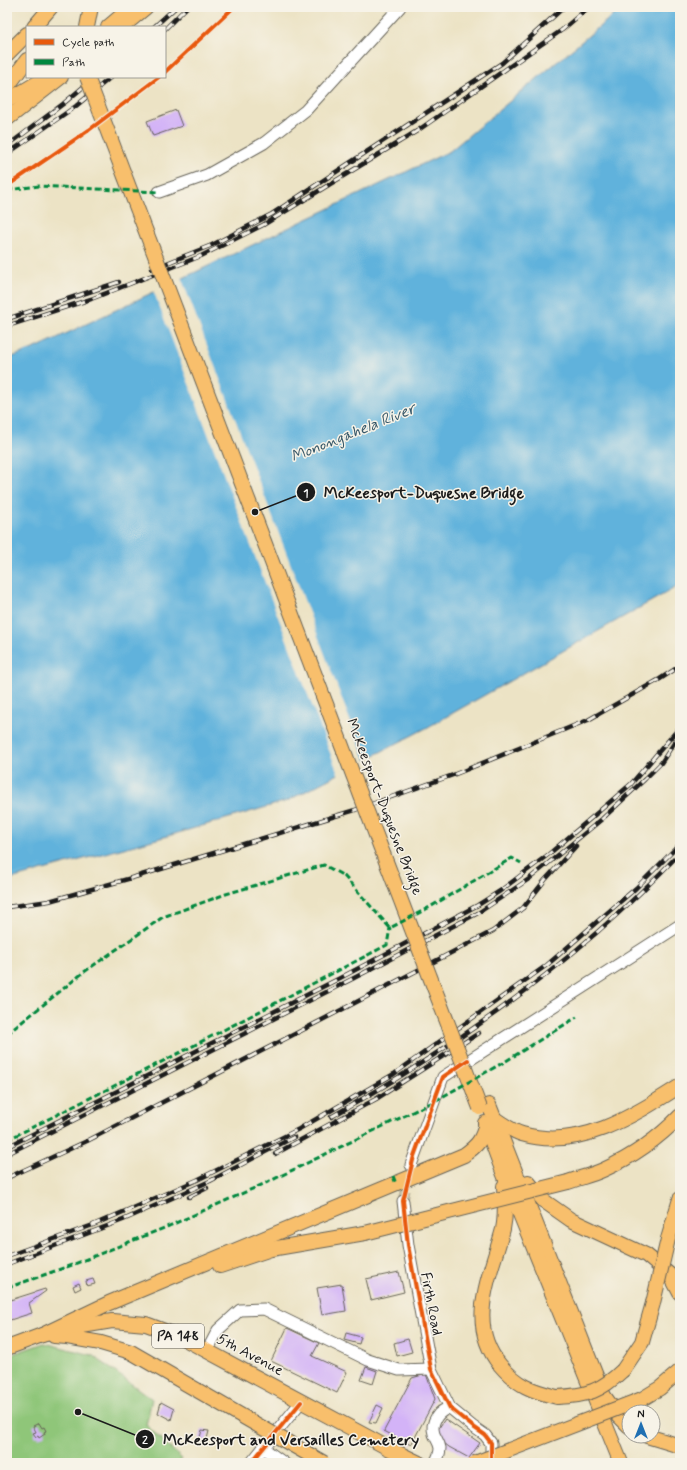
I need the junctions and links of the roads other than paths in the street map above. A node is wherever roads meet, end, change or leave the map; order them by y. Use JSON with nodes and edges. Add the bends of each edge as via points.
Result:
{"nodes":[{"id":1,"x":51,"y":7,"type":"edge"},
{"id":2,"x":81,"y":7,"type":"edge"},
{"id":3,"x":91,"y":7,"type":"edge"},
{"id":4,"x":131,"y":7,"type":"edge"},
{"id":5,"x":146,"y":7,"type":"edge"},
{"id":6,"x":400,"y":7,"type":"edge"},
{"id":7,"x":35,"y":26,"type":"edge"},
{"id":8,"x":78,"y":26,"type":"edge"},
{"id":9,"x":87,"y":26,"type":"edge"},
{"id":10,"x":109,"y":26,"type":"edge"},
{"id":11,"x":123,"y":26,"type":"edge"},
{"id":12,"x":26,"y":35,"type":"edge"},
{"id":13,"x":7,"y":54,"type":"edge"},
{"id":14,"x":26,"y":61,"type":"edge"},
{"id":15,"x":45,"y":78,"type":"edge"},
{"id":16,"x":60,"y":78,"type":"edge"},
{"id":17,"x":87,"y":78,"type":"edge"},
{"id":18,"x":97,"y":78,"type":"edge"},
{"id":19,"x":11,"y":82,"type":"edge"},
{"id":20,"x":7,"y":101,"type":"edge"},
{"id":21,"x":7,"y":119,"type":"edge"},
{"id":22,"x":159,"y":192,"type":"dead end"},
{"id":23,"x":680,"y":925,"type":"edge"},
{"id":24,"x":680,"y":1086,"type":"edge"},
{"id":25,"x":485,"y":1106,"type":"junction"},
{"id":26,"x":680,"y":1116,"type":"edge"},
{"id":27,"x":490,"y":1121,"type":"junction"},
{"id":28,"x":513,"y":1162,"type":"junction"},
{"id":29,"x":411,"y":1165,"type":"tunnel mouth"},
{"id":30,"x":503,"y":1172,"type":"junction"},
{"id":31,"x":680,"y":1199,"type":"edge"},
{"id":32,"x":403,"y":1201,"type":"tunnel mouth"},
{"id":33,"x":680,"y":1293,"type":"edge"},
{"id":34,"x":109,"y":1303,"type":"junction"},
{"id":35,"x":42,"y":1335,"type":"junction"},
{"id":36,"x":7,"y":1348,"type":"edge"},
{"id":37,"x":207,"y":1351,"type":"junction"},
{"id":38,"x":680,"y":1360,"type":"edge"},
{"id":39,"x":431,"y":1369,"type":"junction"},
{"id":40,"x":676,"y":1374,"type":"edge"},
{"id":41,"x":301,"y":1402,"type":"junction"},
{"id":42,"x":450,"y":1408,"type":"junction"},
{"id":43,"x":621,"y":1419,"type":"edge"},
{"id":44,"x":661,"y":1440,"type":"edge"},
{"id":45,"x":680,"y":1446,"type":"edge"},
{"id":46,"x":263,"y":1448,"type":"junction"},
{"id":47,"x":250,"y":1463,"type":"edge"},
{"id":48,"x":284,"y":1463,"type":"edge"},
{"id":49,"x":324,"y":1463,"type":"edge"},
{"id":50,"x":419,"y":1463,"type":"edge"},
{"id":51,"x":435,"y":1463,"type":"edge"},
{"id":52,"x":476,"y":1463,"type":"edge"},
{"id":53,"x":491,"y":1463,"type":"edge"},
{"id":54,"x":620,"y":1463,"type":"edge"}],
"edges":[{"from":1,"to":7,"type":"main road"},
{"from":2,"to":8,"type":"main road"},
{"from":3,"to":9,"type":"main road"},
{"from":4,"to":10,"type":"main road"},
{"from":5,"to":11,"type":"main road"},
{"from":6,"to":22,"type":"street","via":[[306,110],[264,142],[206,175]]},
{"from":12,"to":13,"type":"main road"},
{"from":14,"to":19,"type":"main road"},
{"from":15,"to":20,"type":"main road"},
{"from":16,"to":21,"type":"main road"},
{"from":17,"to":25,"type":"main road","name":"McKeesport-Duquesne Bridge","bridge":true},
{"from":18,"to":25,"type":"main road","name":"McKeesport-Duquesne Bridge"},
{"from":23,"to":29,"type":"street","via":[[443,1076]]},
{"from":24,"to":27,"type":"main road","via":[[637,1114],[597,1131],[564,1138],[540,1138]]},
{"from":25,"to":27,"type":"main road","name":"McKeesport-Duquesne Bridge"},
{"from":26,"to":34,"type":"main road","bridge":true,"via":[[664,1133],[632,1156],[602,1171],[568,1182],[365,1233],[271,1249]]},
{"from":27,"to":28,"type":"main road"},
{"from":27,"to":30,"type":"main road"},
{"from":27,"to":34,"type":"main road","via":[[476,1146],[464,1155]]},
{"from":28,"to":33,"type":"main road","via":[[544,1201],[571,1220],[646,1255],[671,1276]]},
{"from":28,"to":43,"type":"main road","via":[[604,1396]]},
{"from":30,"to":31,"type":"main road","bridge":true,"via":[[503,1228],[486,1287],[482,1329],[493,1356],[506,1373],[534,1392],[558,1397],[574,1397],[594,1392],[609,1383],[623,1370],[642,1342]]},
{"from":30,"to":54,"type":"main road"},
{"from":32,"to":39,"type":"street","name":"Firth Road","via":[[408,1245]]},
{"from":34,"to":35,"type":"main road"},
{"from":35,"to":36,"type":"main road","name":"5th Avenue","number":"PA 148"},
{"from":35,"to":37,"type":"main road","name":"5th Avenue","number":"PA 148","via":[[112,1321],[146,1324],[181,1337]]},
{"from":35,"to":49,"type":"main road","bridge":true,"via":[[101,1343],[131,1352]]},
{"from":37,"to":39,"type":"street","via":[[218,1330],[240,1310],[264,1309],[368,1360],[399,1370]]},
{"from":37,"to":41,"type":"main road","name":"5th Avenue","number":"PA 148"},
{"from":38,"to":40,"type":"main road"},
{"from":39,"to":42,"type":"street","name":"Firth Road"},
{"from":40,"to":52,"type":"main road","bridge":true,"via":[[642,1399]]},
{"from":41,"to":46,"type":"street"},
{"from":41,"to":50,"type":"main road","name":"5th Avenue","number":"PA 148"},
{"from":42,"to":51,"type":"street","via":[[442,1410],[433,1424],[440,1447]]},
{"from":42,"to":53,"type":"street","via":[[485,1435],[491,1443]]},
{"from":44,"to":45,"type":"main road"},
{"from":46,"to":47,"type":"street"},
{"from":46,"to":48,"type":"street"}]}
